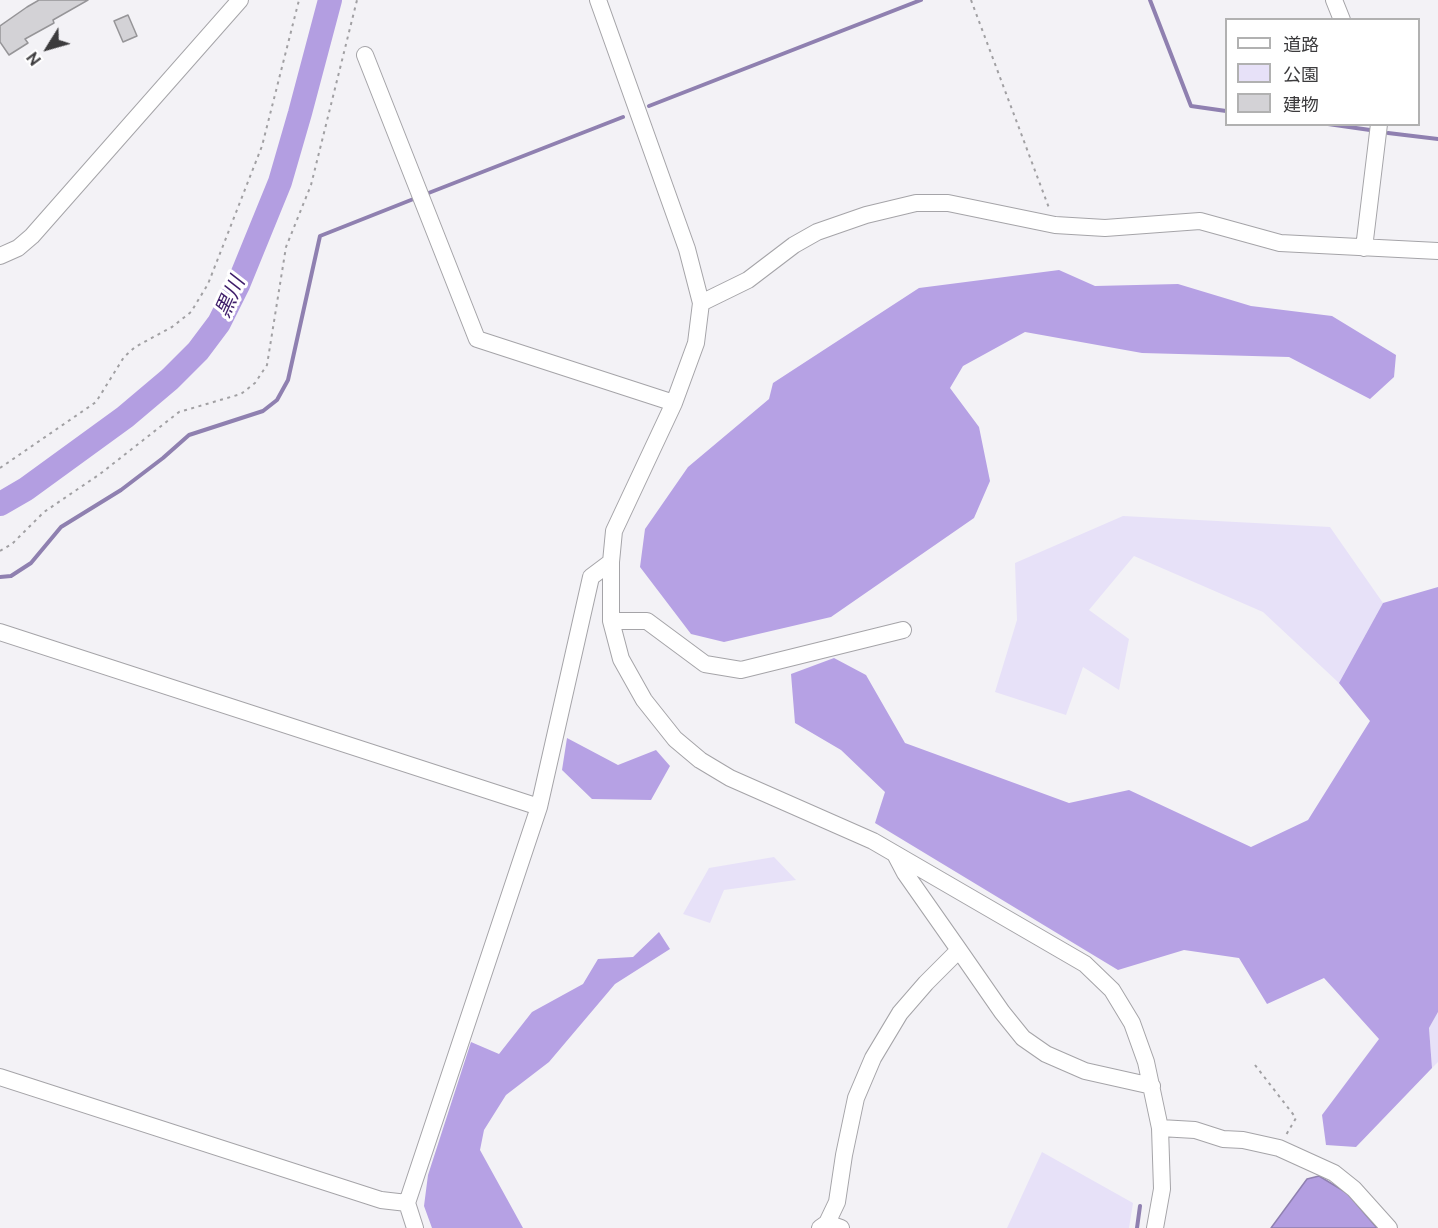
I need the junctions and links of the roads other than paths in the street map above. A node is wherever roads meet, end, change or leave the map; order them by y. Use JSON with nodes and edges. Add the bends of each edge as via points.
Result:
{"nodes":[{"id":1,"x":240,"y":0,"type":"edge"},
{"id":2,"x":598,"y":0,"type":"edge"},
{"id":3,"x":1334,"y":0,"type":"edge"},
{"id":4,"x":1341,"y":18,"type":"edge"},
{"id":5,"x":365,"y":55,"type":"dead end"},
{"id":6,"x":1379,"y":126,"type":"edge"},
{"id":7,"x":1364,"y":248,"type":"junction"},
{"id":8,"x":1438,"y":251,"type":"edge"},
{"id":9,"x":0,"y":256,"type":"edge"},
{"id":10,"x":701,"y":303,"type":"junction"},
{"id":11,"x":674,"y":403,"type":"junction"},
{"id":12,"x":610,"y":562,"type":"junction"},
{"id":13,"x":611,"y":621,"type":"junction"},
{"id":14,"x":903,"y":630,"type":"dead end"},
{"id":15,"x":0,"y":632,"type":"edge"},
{"id":16,"x":538,"y":807,"type":"junction"},
{"id":17,"x":894,"y":853,"type":"junction"},
{"id":18,"x":958,"y":950,"type":"junction"},
{"id":19,"x":0,"y":1077,"type":"edge"},
{"id":20,"x":1152,"y":1086,"type":"junction"},
{"id":21,"x":1161,"y":1128,"type":"junction"},
{"id":22,"x":407,"y":1203,"type":"junction"},
{"id":23,"x":829,"y":1226,"type":"edge"},
{"id":24,"x":415,"y":1228,"type":"edge"},
{"id":25,"x":1155,"y":1228,"type":"edge"},
{"id":26,"x":1389,"y":1228,"type":"edge"}],
"edges":[{"from":1,"to":9,"type":"street","via":[[32,236]]},
{"from":2,"to":10,"type":"street","via":[[687,249]]},
{"from":3,"to":4,"type":"street"},
{"from":5,"to":11,"type":"street","via":[[477,339]]},
{"from":6,"to":7,"type":"street"},
{"from":7,"to":8,"type":"street"},
{"from":7,"to":10,"type":"street","via":[[1280,243],[1200,221],[1105,228],[1055,225],[948,203],[916,203],[817,232],[748,280]]},
{"from":10,"to":11,"type":"street","via":[[696,343]]},
{"from":11,"to":12,"type":"street","via":[[614,531]]},
{"from":12,"to":13,"type":"street"},
{"from":12,"to":16,"type":"street","via":[[591,577]]},
{"from":13,"to":14,"type":"street","via":[[647,621],[705,664],[741,670]]},
{"from":13,"to":17,"type":"street","via":[[621,659],[644,700],[675,739],[700,760],[730,778]]},
{"from":15,"to":16,"type":"street"},
{"from":16,"to":22,"type":"street"},
{"from":17,"to":18,"type":"street"},
{"from":17,"to":20,"type":"street","via":[[1085,964],[1112,990],[1132,1023]]},
{"from":18,"to":20,"type":"street","via":[[1023,1038],[1046,1054],[1085,1071]]},
{"from":18,"to":23,"type":"street","via":[[900,1013],[873,1058],[856,1098]]},
{"from":19,"to":22,"type":"street","via":[[381,1200]]},
{"from":20,"to":21,"type":"street"},
{"from":21,"to":25,"type":"street","via":[[1162,1189]]},
{"from":21,"to":26,"type":"street","via":[[1195,1130],[1279,1148],[1334,1173]]},
{"from":22,"to":24,"type":"street"}]}
